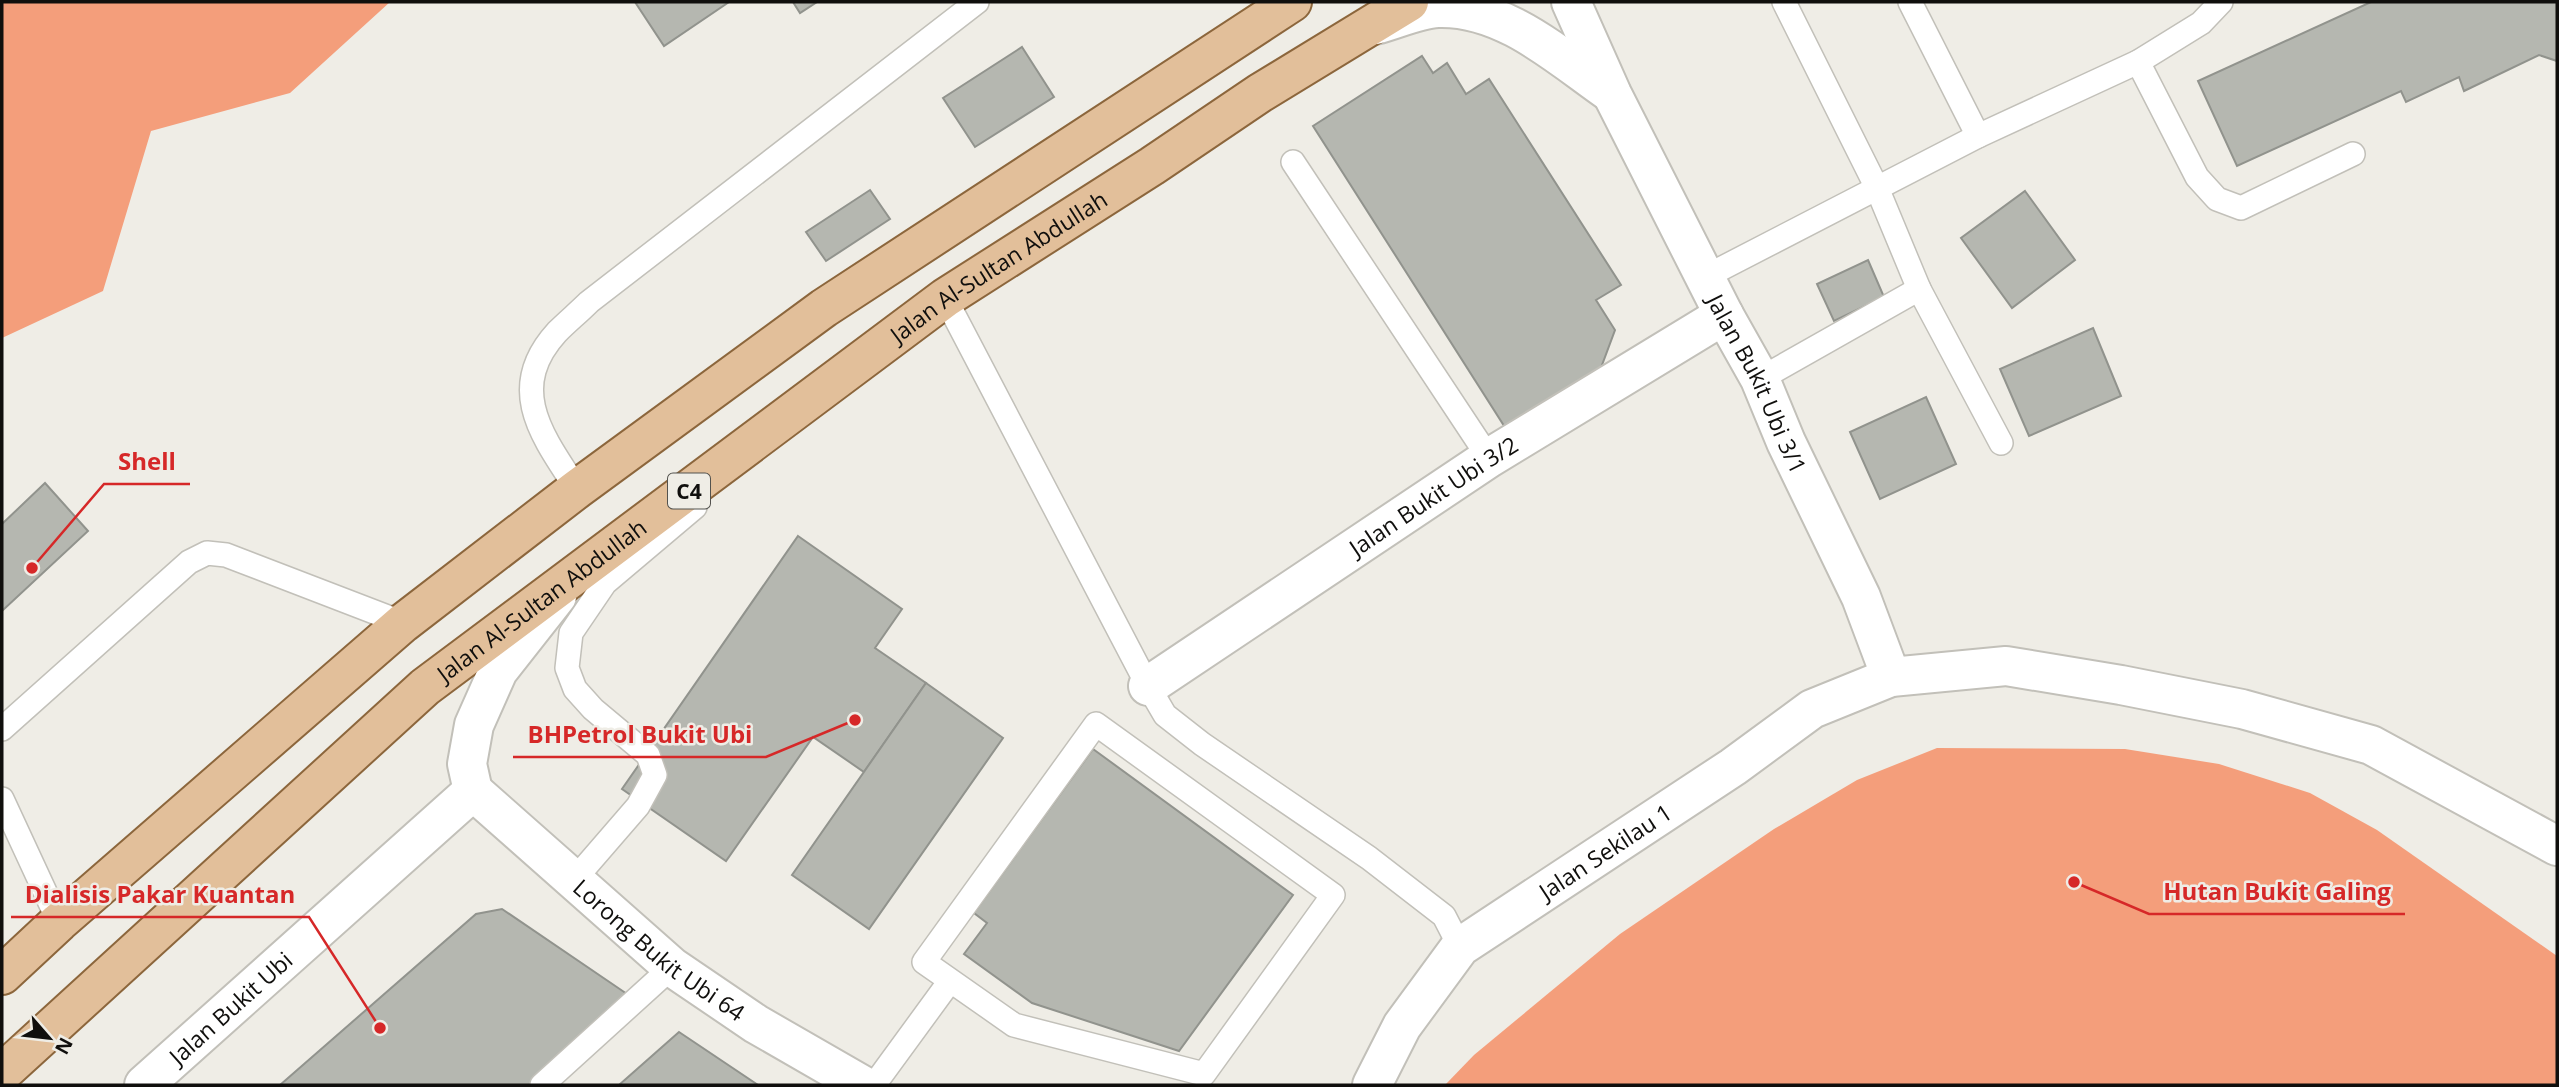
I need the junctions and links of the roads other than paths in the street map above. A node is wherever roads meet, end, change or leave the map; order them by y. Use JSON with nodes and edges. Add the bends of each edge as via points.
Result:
{"nodes":[{"id":1,"x":977,"y":2,"type":"edge"},
{"id":2,"x":1292,"y":2,"type":"edge"},
{"id":3,"x":1409,"y":2,"type":"edge"},
{"id":4,"x":1571,"y":2,"type":"edge"},
{"id":5,"x":1784,"y":2,"type":"edge"},
{"id":6,"x":1910,"y":2,"type":"edge"},
{"id":7,"x":2221,"y":2,"type":"edge"},
{"id":8,"x":1363,"y":29,"type":"junction"},
{"id":9,"x":2137,"y":62,"type":"junction"},
{"id":10,"x":1612,"y":94,"type":"junction"},
{"id":11,"x":1978,"y":136,"type":"junction"},
{"id":12,"x":2353,"y":154,"type":"dead end"},
{"id":13,"x":1293,"y":162,"type":"dead end"},
{"id":14,"x":1877,"y":188,"type":"junction"},
{"id":15,"x":1705,"y":277,"type":"junction"},
{"id":16,"x":1919,"y":289,"type":"junction"},
{"id":17,"x":945,"y":298,"type":"junction"},
{"id":18,"x":1724,"y":315,"type":"junction"},
{"id":19,"x":1760,"y":379,"type":"junction"},
{"id":20,"x":807,"y":402,"type":"junction"},
{"id":21,"x":2001,"y":443,"type":"dead end"},
{"id":22,"x":1489,"y":458,"type":"junction"},
{"id":23,"x":577,"y":489,"type":"junction"},
{"id":24,"x":568,"y":583,"type":"junction"},
{"id":25,"x":402,"y":623,"type":"junction"},
{"id":26,"x":1891,"y":677,"type":"junction"},
{"id":27,"x":1147,"y":686,"type":"junction"},
{"id":28,"x":2,"y":729,"type":"edge"},
{"id":29,"x":473,"y":791,"type":"junction"},
{"id":30,"x":2,"y":799,"type":"edge"},
{"id":31,"x":2557,"y":846,"type":"edge"},
{"id":32,"x":574,"y":880,"type":"junction"},
{"id":33,"x":59,"y":922,"type":"junction"},
{"id":34,"x":1460,"y":947,"type":"junction"},
{"id":35,"x":672,"y":967,"type":"junction"},
{"id":36,"x":2,"y":975,"type":"edge"},
{"id":37,"x":950,"y":981,"type":"junction"},
{"id":38,"x":2,"y":1073,"type":"edge"},
{"id":39,"x":144,"y":1085,"type":"edge"},
{"id":40,"x":542,"y":1085,"type":"edge"},
{"id":41,"x":862,"y":1085,"type":"edge"},
{"id":42,"x":874,"y":1085,"type":"edge"},
{"id":43,"x":1373,"y":1085,"type":"edge"}],
"edges":[{"from":1,"to":23,"type":"lane","via":[[589,302],[555,334],[532,371],[532,401],[540,430]]},
{"from":2,"to":23,"type":"main road","via":[[824,308]]},
{"from":3,"to":8,"type":"main road","name":"Jalan Al-Sultan Abdullah","number":"C4"},
{"from":4,"to":10,"type":"street","name":"Jalan Bukit Ubi 3/1"},
{"from":5,"to":14,"type":"lane"},
{"from":6,"to":11,"type":"lane"},
{"from":7,"to":9,"type":"lane","via":[[2201,23]]},
{"from":8,"to":10,"type":"street","via":[[1436,8],[1472,10],[1516,27]]},
{"from":8,"to":17,"type":"main road","name":"Jalan Al-Sultan Abdullah","number":"C4"},
{"from":9,"to":11,"type":"lane"},
{"from":9,"to":12,"type":"lane","via":[[2197,177],[2217,199],[2241,208]]},
{"from":10,"to":15,"type":"street","name":"Jalan Bukit Ubi 3/1"},
{"from":11,"to":14,"type":"lane"},
{"from":13,"to":22,"type":"lane"},
{"from":14,"to":15,"type":"lane"},
{"from":14,"to":16,"type":"lane"},
{"from":15,"to":18,"type":"street","name":"Jalan Bukit Ubi 3/1"},
{"from":16,"to":19,"type":"lane"},
{"from":16,"to":21,"type":"lane"},
{"from":17,"to":20,"type":"main road","name":"Jalan Al-Sultan Abdullah","number":"C4"},
{"from":17,"to":27,"type":"lane"},
{"from":18,"to":19,"type":"street","name":"Jalan Bukit Ubi 3/1"},
{"from":18,"to":22,"type":"street","name":"Jalan Bukit Ubi 3/2"},
{"from":19,"to":26,"type":"street","name":"Jalan Bukit Ubi 3/1","via":[[1861,597]]},
{"from":20,"to":24,"type":"main road","name":"Jalan Al-Sultan Abdullah","number":"C4"},
{"from":20,"to":32,"type":"lane","via":[[723,483],[605,583],[571,633],[566,668],[575,689],[648,755],[655,775],[638,806]]},
{"from":22,"to":27,"type":"street","name":"Jalan Bukit Ubi 3/2"},
{"from":23,"to":25,"type":"main road"},
{"from":24,"to":29,"type":"street","via":[[498,671],[474,725],[467,764]]},
{"from":24,"to":38,"type":"main road","name":"Jalan Al-Sultan Abdullah","number":"C4","via":[[425,687]]},
{"from":25,"to":28,"type":"lane","via":[[226,555],[206,553],[189,562]]},
{"from":25,"to":33,"type":"main road"},
{"from":26,"to":31,"type":"street","name":"Jalan Sekilau 1","via":[[2006,666],[2242,709],[2371,745]]},
{"from":26,"to":34,"type":"street","name":"Jalan Sekilau 1","via":[[1812,709],[1733,767]]},
{"from":27,"to":34,"type":"lane","via":[[1165,715],[1444,916]]},
{"from":29,"to":32,"type":"street","name":"Lorong Bukit Ubi 64"},
{"from":29,"to":39,"type":"street","name":"Jalan Bukit Ubi"},
{"from":30,"to":33,"type":"lane"},
{"from":32,"to":35,"type":"street","name":"Lorong Bukit Ubi 64"},
{"from":33,"to":36,"type":"main road"},
{"from":34,"to":43,"type":"street","name":"Jalan Sekilau 1","via":[[1402,1026]]},
{"from":35,"to":40,"type":"lane"},
{"from":35,"to":41,"type":"street","name":"Lorong Bukit Ubi 64","via":[[756,1024]]},
{"from":37,"to":37,"type":"lane","via":[[924,962],[1096,724],[1333,895],[1204,1074],[1014,1025]]},
{"from":37,"to":42,"type":"lane"}]}
